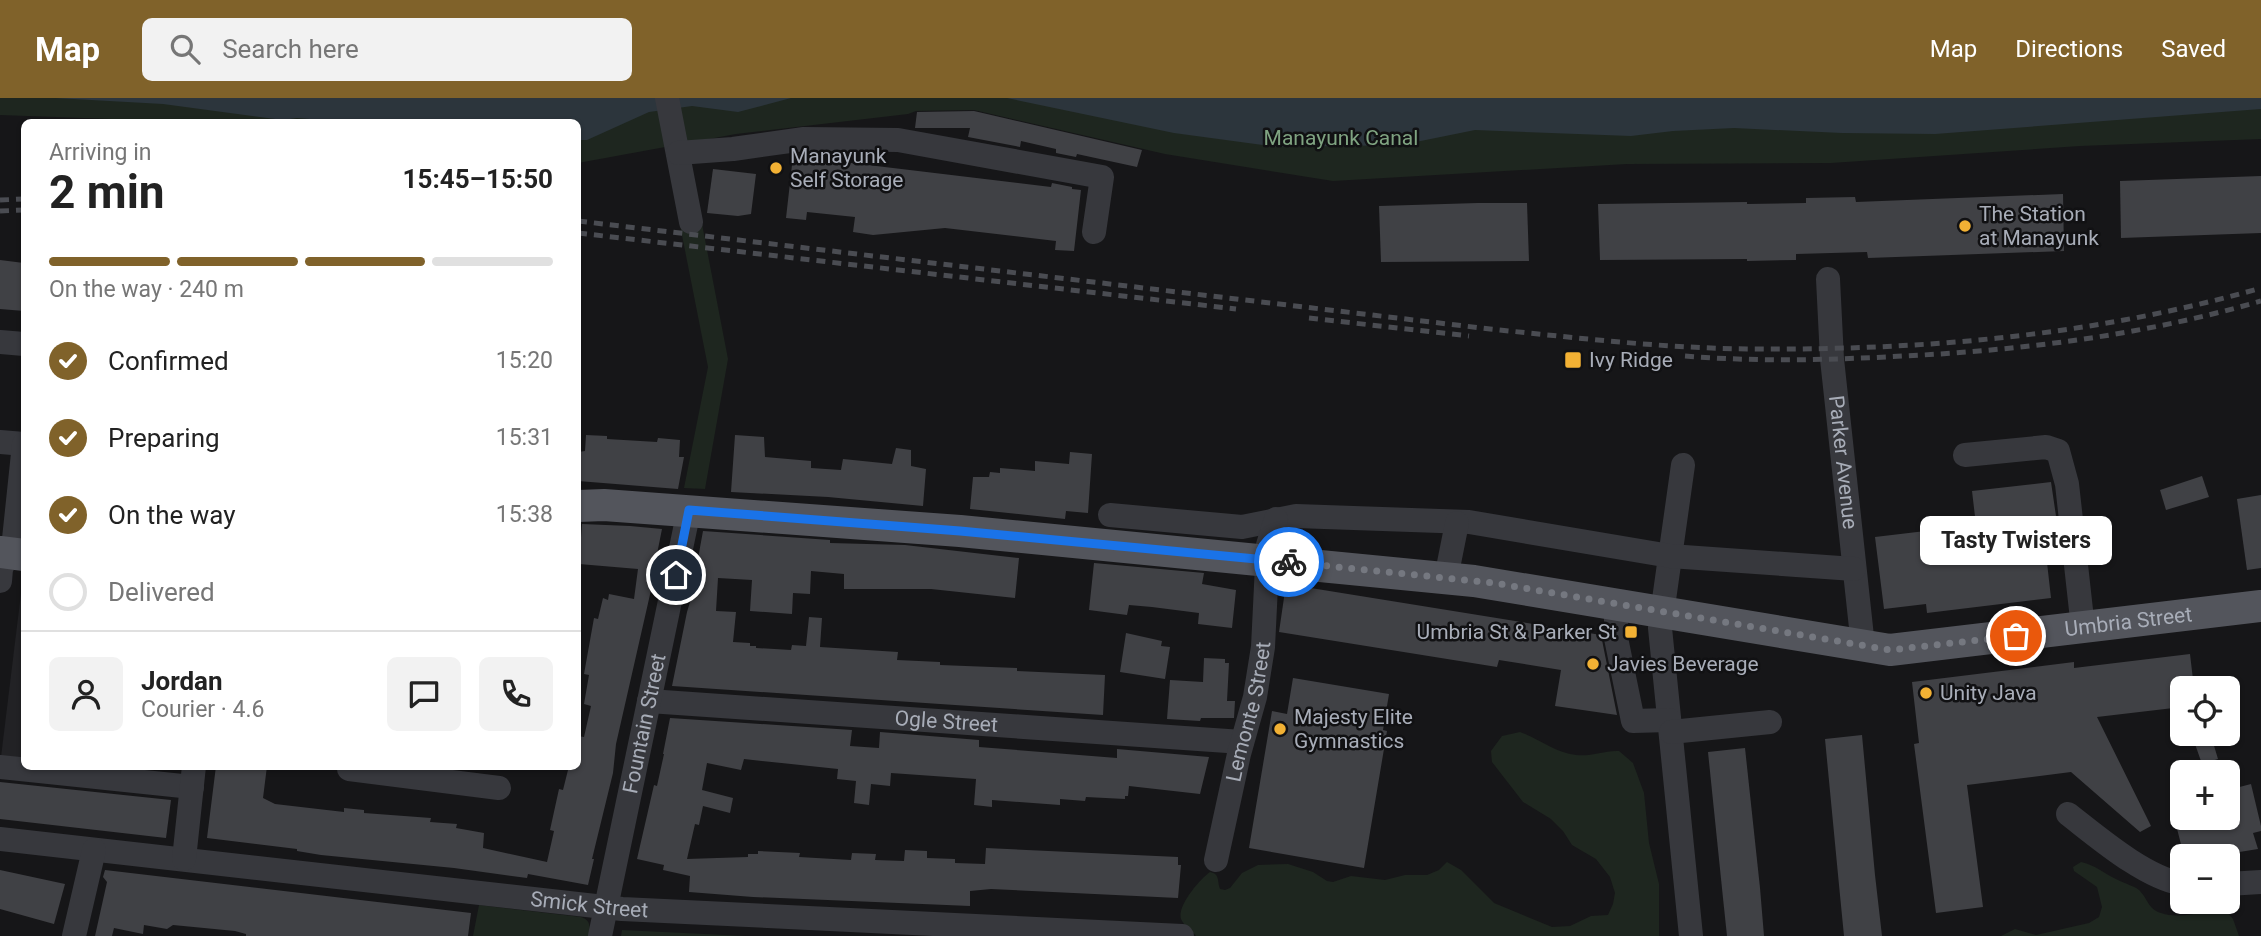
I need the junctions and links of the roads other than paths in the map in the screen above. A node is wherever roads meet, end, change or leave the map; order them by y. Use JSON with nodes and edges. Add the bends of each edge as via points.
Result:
{"nodes":[{"id":1,"x":667,"y":98,"type":"edge"},
{"id":2,"x":680,"y":163,"type":"junction"},
{"id":3,"x":691,"y":222,"type":"dead end"},
{"id":4,"x":1094,"y":232,"type":"dead end"},
{"id":5,"x":1828,"y":279,"type":"dead end"},
{"id":6,"x":0,"y":342,"type":"edge"},
{"id":7,"x":21,"y":344,"type":"edge"},
{"id":8,"x":0,"y":442,"type":"edge"},
{"id":9,"x":21,"y":444,"type":"edge"},
{"id":10,"x":1965,"y":456,"type":"dead end"},
{"id":11,"x":1683,"y":465,"type":"dead end"},
{"id":12,"x":21,"y":472,"type":"edge"},
{"id":13,"x":581,"y":506,"type":"edge"},
{"id":14,"x":689,"y":510,"type":"junction"},
{"id":15,"x":1110,"y":515,"type":"dead end"},
{"id":16,"x":1276,"y":519,"type":"junction"},
{"id":17,"x":1457,"y":523,"type":"junction"},
{"id":18,"x":1670,"y":556,"type":"junction"},
{"id":19,"x":1267,"y":560,"type":"junction"},
{"id":20,"x":8,"y":561,"type":"edge"},
{"id":21,"x":1854,"y":569,"type":"junction"},
{"id":22,"x":1446,"y":578,"type":"junction"},
{"id":23,"x":1616,"y":604,"type":"junction"},
{"id":24,"x":2259,"y":611,"type":"edge"},
{"id":25,"x":1662,"y":612,"type":"junction"},
{"id":26,"x":2083,"y":628,"type":"junction"},
{"id":27,"x":1863,"y":646,"type":"junction"},
{"id":28,"x":649,"y":701,"type":"junction"},
{"id":29,"x":1770,"y":722,"type":"dead end"},
{"id":30,"x":1670,"y":726,"type":"junction"},
{"id":31,"x":1242,"y":742,"type":"junction"},
{"id":32,"x":0,"y":767,"type":"edge"},
{"id":33,"x":21,"y":768,"type":"edge"},
{"id":34,"x":58,"y":770,"type":"edge"},
{"id":35,"x":362,"y":770,"type":"edge"},
{"id":36,"x":193,"y":777,"type":"edge"},
{"id":37,"x":499,"y":788,"type":"dead end"},
{"id":38,"x":2068,"y":814,"type":"dead end"},
{"id":39,"x":0,"y":839,"type":"edge"},
{"id":40,"x":94,"y":850,"type":"junction"},
{"id":41,"x":184,"y":859,"type":"junction"},
{"id":42,"x":1216,"y":860,"type":"dead end"},
{"id":43,"x":2170,"y":881,"type":"edge"},
{"id":44,"x":2261,"y":882,"type":"edge"},
{"id":45,"x":2240,"y":883,"type":"edge"},
{"id":46,"x":605,"y":908,"type":"junction"},
{"id":47,"x":74,"y":936,"type":"edge"},
{"id":48,"x":600,"y":936,"type":"edge"},
{"id":49,"x":1182,"y":936,"type":"edge"},
{"id":50,"x":1692,"y":936,"type":"edge"}],
"edges":[{"from":1,"to":2,"type":"street"},
{"from":2,"to":3,"type":"street"},
{"from":2,"to":4,"type":"street","via":[[733,149],[804,139],[898,139],[1102,177]]},
{"from":5,"to":21,"type":"street","name":"Parker Avenue"},
{"from":6,"to":7,"type":"street"},
{"from":8,"to":9,"type":"street"},
{"from":10,"to":26,"type":"street","via":[[2046,447],[2058,451],[2067,484]]},
{"from":11,"to":18,"type":"street"},
{"from":12,"to":20,"type":"street"},
{"from":13,"to":14,"type":"main road","name":"Umbria Street"},
{"from":14,"to":19,"type":"main road","name":"Umbria Street"},
{"from":14,"to":28,"type":"street","name":"Fountain Street"},
{"from":15,"to":16,"type":"street","via":[[1242,527]]},
{"from":16,"to":17,"type":"street","via":[[1310,516]]},
{"from":16,"to":19,"type":"street","name":"Lemonte Street"},
{"from":17,"to":18,"type":"street"},
{"from":17,"to":22,"type":"street"},
{"from":18,"to":21,"type":"street"},
{"from":18,"to":25,"type":"street"},
{"from":19,"to":22,"type":"main road","name":"Umbria Street"},
{"from":19,"to":31,"type":"street","name":"Lemonte Street","via":[[1255,697]]},
{"from":21,"to":27,"type":"street","name":"Parker Avenue"},
{"from":22,"to":23,"type":"main road","name":"Umbria Street"},
{"from":23,"to":25,"type":"main road","name":"Umbria Street"},
{"from":23,"to":30,"type":"street","via":[[1616,638],[1633,721]]},
{"from":24,"to":26,"type":"main road","name":"Umbria Street"},
{"from":25,"to":27,"type":"main road","name":"Umbria Street"},
{"from":25,"to":30,"type":"street"},
{"from":26,"to":27,"type":"main road","name":"Umbria Street","via":[[1904,650]]},
{"from":28,"to":31,"type":"street","name":"Ogle Street"},
{"from":28,"to":46,"type":"street","name":"Fountain Street"},
{"from":29,"to":30,"type":"street"},
{"from":30,"to":50,"type":"street"},
{"from":31,"to":42,"type":"street","name":"Lemonte Street"},
{"from":32,"to":33,"type":"street"},
{"from":34,"to":36,"type":"street"},
{"from":35,"to":37,"type":"street","via":[[455,777]]},
{"from":36,"to":41,"type":"street"},
{"from":38,"to":43,"type":"street"},
{"from":39,"to":40,"type":"street","name":"Smick Street"},
{"from":40,"to":41,"type":"street","name":"Smick Street"},
{"from":40,"to":47,"type":"street"},
{"from":41,"to":46,"type":"street","name":"Smick Street"},
{"from":44,"to":45,"type":"street"},
{"from":46,"to":48,"type":"street","name":"Fountain Street"},
{"from":46,"to":49,"type":"street","name":"Smick Street"}]}
